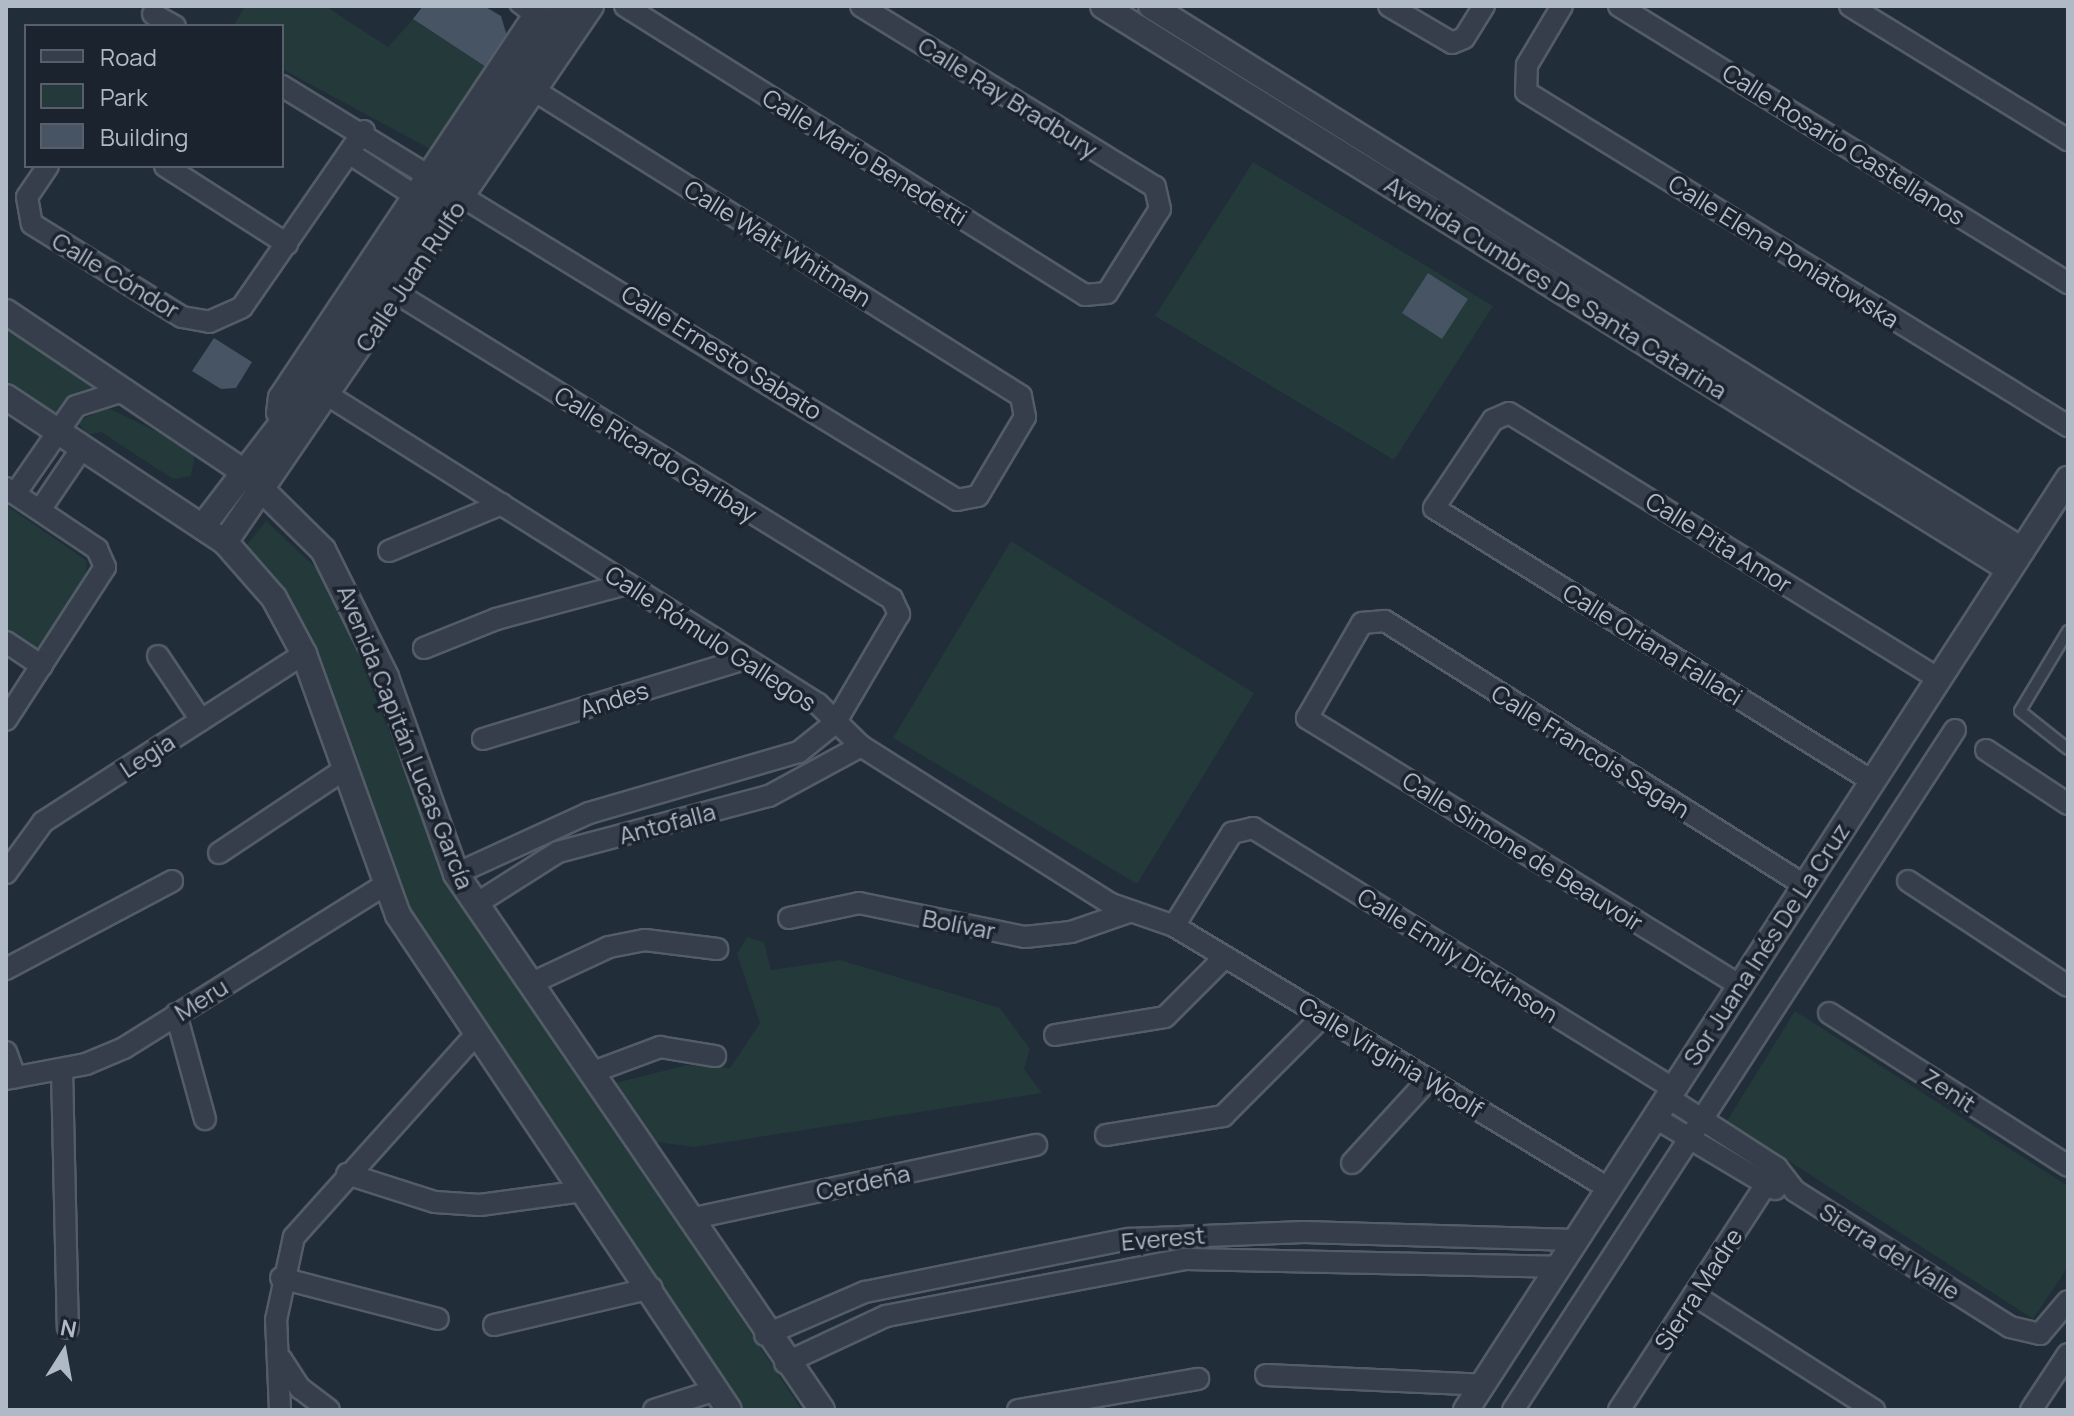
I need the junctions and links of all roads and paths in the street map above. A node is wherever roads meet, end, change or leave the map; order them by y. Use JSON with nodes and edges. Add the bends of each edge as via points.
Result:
{"nodes":[{"id":1,"x":566,"y":6,"type":"edge"},
{"id":2,"x":591,"y":6,"type":"edge"},
{"id":3,"x":625,"y":6,"type":"edge"},
{"id":4,"x":861,"y":6,"type":"edge"},
{"id":5,"x":1103,"y":6,"type":"edge"},
{"id":6,"x":1151,"y":6,"type":"edge"},
{"id":7,"x":1389,"y":6,"type":"edge"},
{"id":8,"x":1484,"y":6,"type":"edge"},
{"id":9,"x":1562,"y":6,"type":"edge"},
{"id":10,"x":1619,"y":6,"type":"edge"},
{"id":11,"x":1850,"y":6,"type":"edge"},
{"id":12,"x":530,"y":10,"type":"edge"},
{"id":13,"x":151,"y":15,"type":"edge"},
{"id":14,"x":171,"y":24,"type":"edge"},
{"id":15,"x":526,"y":85,"type":"junction"},
{"id":16,"x":284,"y":87,"type":"edge"},
{"id":17,"x":364,"y":131,"type":"junction"},
{"id":18,"x":2068,"y":140,"type":"edge"},
{"id":19,"x":349,"y":153,"type":"junction"},
{"id":20,"x":47,"y":168,"type":"edge"},
{"id":21,"x":168,"y":168,"type":"edge"},
{"id":22,"x":1429,"y":177,"type":"junction"},
{"id":23,"x":449,"y":182,"type":"junction"},
{"id":24,"x":1155,"y":187,"type":"joint"},
{"id":25,"x":1415,"y":200,"type":"junction"},
{"id":26,"x":432,"y":207,"type":"junction"},
{"id":27,"x":287,"y":244,"type":"junction"},
{"id":28,"x":2068,"y":283,"type":"edge"},
{"id":29,"x":388,"y":289,"type":"junction"},
{"id":30,"x":6,"y":312,"type":"edge"},
{"id":31,"x":126,"y":390,"type":"junction"},
{"id":32,"x":320,"y":390,"type":"junction"},
{"id":33,"x":6,"y":397,"type":"edge"},
{"id":34,"x":2068,"y":426,"type":"edge"},
{"id":35,"x":56,"y":431,"type":"junction"},
{"id":36,"x":289,"y":433,"type":"junction"},
{"id":37,"x":82,"y":448,"type":"junction"},
{"id":38,"x":244,"y":472,"type":"junction"},
{"id":39,"x":2068,"y":479,"type":"edge"},
{"id":40,"x":264,"y":487,"type":"junction"},
{"id":41,"x":10,"y":491,"type":"edge"},
{"id":42,"x":978,"y":496,"type":"joint"},
{"id":43,"x":502,"y":504,"type":"junction"},
{"id":44,"x":1434,"y":508,"type":"joint"},
{"id":45,"x":40,"y":510,"type":"junction"},
{"id":46,"x":203,"y":526,"type":"junction"},
{"id":47,"x":225,"y":542,"type":"junction"},
{"id":48,"x":389,"y":551,"type":"dead end"},
{"id":49,"x":2015,"y":560,"type":"junction"},
{"id":50,"x":627,"y":584,"type":"junction"},
{"id":51,"x":2068,"y":631,"type":"edge"},
{"id":52,"x":6,"y":642,"type":"edge"},
{"id":53,"x":424,"y":648,"type":"dead end"},
{"id":54,"x":304,"y":654,"type":"junction"},
{"id":55,"x":158,"y":656,"type":"dead end"},
{"id":56,"x":745,"y":659,"type":"junction"},
{"id":57,"x":42,"y":666,"type":"junction"},
{"id":58,"x":1939,"y":679,"type":"junction"},
{"id":59,"x":1307,"y":718,"type":"joint"},
{"id":60,"x":6,"y":720,"type":"edge"},
{"id":61,"x":201,"y":720,"type":"junction"},
{"id":62,"x":835,"y":723,"type":"junction"},
{"id":63,"x":1955,"y":730,"type":"dead end"},
{"id":64,"x":483,"y":739,"type":"dead end"},
{"id":65,"x":861,"y":746,"type":"junction"},
{"id":66,"x":2068,"y":749,"type":"edge"},
{"id":67,"x":1986,"y":750,"type":"dead end"},
{"id":68,"x":342,"y":771,"type":"junction"},
{"id":69,"x":1872,"y":781,"type":"junction"},
{"id":70,"x":2068,"y":804,"type":"edge"},
{"id":71,"x":219,"y":853,"type":"dead end"},
{"id":72,"x":6,"y":873,"type":"edge"},
{"id":73,"x":456,"y":874,"type":"junction"},
{"id":74,"x":172,"y":881,"type":"dead end"},
{"id":75,"x":1908,"y":881,"type":"dead end"},
{"id":76,"x":1805,"y":885,"type":"junction"},
{"id":77,"x":383,"y":886,"type":"junction"},
{"id":78,"x":476,"y":904,"type":"junction"},
{"id":79,"x":1129,"y":912,"type":"junction"},
{"id":80,"x":789,"y":918,"type":"dead end"},
{"id":81,"x":1174,"y":926,"type":"junction"},
{"id":82,"x":717,"y":949,"type":"dead end"},
{"id":83,"x":1225,"y":957,"type":"junction"},
{"id":84,"x":6,"y":969,"type":"edge"},
{"id":85,"x":534,"y":982,"type":"junction"},
{"id":86,"x":1739,"y":985,"type":"junction"},
{"id":87,"x":2068,"y":986,"type":"edge"},
{"id":88,"x":1829,"y":1013,"type":"dead end"},
{"id":89,"x":176,"y":1014,"type":"junction"},
{"id":90,"x":1323,"y":1016,"type":"junction"},
{"id":91,"x":476,"y":1034,"type":"junction"},
{"id":92,"x":1055,"y":1035,"type":"dead end"},
{"id":93,"x":6,"y":1052,"type":"edge"},
{"id":94,"x":715,"y":1056,"type":"dead end"},
{"id":95,"x":62,"y":1070,"type":"junction"},
{"id":96,"x":593,"y":1072,"type":"junction"},
{"id":97,"x":11,"y":1078,"type":"edge"},
{"id":98,"x":1428,"y":1080,"type":"junction"},
{"id":99,"x":1665,"y":1101,"type":"junction"},
{"id":100,"x":205,"y":1119,"type":"dead end"},
{"id":101,"x":1702,"y":1120,"type":"junction"},
{"id":102,"x":1106,"y":1135,"type":"dead end"},
{"id":103,"x":1690,"y":1139,"type":"junction"},
{"id":104,"x":1036,"y":1145,"type":"dead end"},
{"id":105,"x":1352,"y":1163,"type":"dead end"},
{"id":106,"x":2068,"y":1166,"type":"edge"},
{"id":107,"x":1777,"y":1168,"type":"junction"},
{"id":108,"x":347,"y":1174,"type":"junction"},
{"id":109,"x":1764,"y":1187,"type":"junction"},
{"id":110,"x":1608,"y":1188,"type":"junction"},
{"id":111,"x":584,"y":1191,"type":"junction"},
{"id":112,"x":1795,"y":1191,"type":"junction"},
{"id":113,"x":690,"y":1219,"type":"junction"},
{"id":114,"x":1575,"y":1240,"type":"junction"},
{"id":115,"x":1558,"y":1267,"type":"junction"},
{"id":116,"x":281,"y":1278,"type":"junction"},
{"id":117,"x":652,"y":1288,"type":"junction"},
{"id":118,"x":1694,"y":1295,"type":"junction"},
{"id":119,"x":2068,"y":1301,"type":"edge"},
{"id":120,"x":438,"y":1319,"type":"dead end"},
{"id":121,"x":494,"y":1325,"type":"dead end"},
{"id":122,"x":68,"y":1328,"type":"dead end"},
{"id":123,"x":765,"y":1335,"type":"junction"},
{"id":124,"x":2068,"y":1354,"type":"edge"},
{"id":125,"x":281,"y":1359,"type":"junction"},
{"id":126,"x":785,"y":1363,"type":"junction"},
{"id":127,"x":1266,"y":1375,"type":"dead end"},
{"id":128,"x":1198,"y":1379,"type":"dead end"},
{"id":129,"x":1483,"y":1385,"type":"junction"},
{"id":130,"x":722,"y":1400,"type":"edge"},
{"id":131,"x":280,"y":1410,"type":"edge"},
{"id":132,"x":329,"y":1410,"type":"edge"},
{"id":133,"x":654,"y":1410,"type":"edge"},
{"id":134,"x":822,"y":1410,"type":"edge"},
{"id":135,"x":1018,"y":1410,"type":"edge"},
{"id":136,"x":1466,"y":1410,"type":"edge"},
{"id":137,"x":1513,"y":1410,"type":"edge"},
{"id":138,"x":1620,"y":1410,"type":"edge"},
{"id":139,"x":1874,"y":1410,"type":"edge"},
{"id":140,"x":2031,"y":1410,"type":"edge"}],
"edges":[{"from":1,"to":15,"type":"street","name":"Calle Juan Rulfo"},
{"from":2,"to":15,"type":"street","name":"Calle Juan Rulfo"},
{"from":3,"to":24,"type":"street","name":"Calle Mario Benedetti","via":[[1085,295],[1107,293],[1160,209]]},
{"from":4,"to":24,"type":"street","name":"Calle Ray Bradbury"},
{"from":5,"to":25,"type":"street","name":"Avenida Cumbres De Santa Catarina"},
{"from":6,"to":22,"type":"street","name":"Avenida Cumbres De Santa Catarina"},
{"from":7,"to":8,"type":"street","via":[[1452,43],[1464,38]]},
{"from":9,"to":34,"type":"street","name":"Calle Elena Poniatowska","via":[[1527,65],[1526,92]]},
{"from":10,"to":28,"type":"street","name":"Calle Rosario Castellanos"},
{"from":11,"to":18,"type":"street"},
{"from":12,"to":23,"type":"street","name":"Calle Juan Rulfo"},
{"from":13,"to":14,"type":"street"},
{"from":15,"to":23,"type":"street","name":"Calle Juan Rulfo"},
{"from":15,"to":42,"type":"street","name":"Calle Walt Whitman","via":[[1021,396],[1025,417]]},
{"from":16,"to":17,"type":"street","name":"Calle Ernesto Sabato"},
{"from":17,"to":19,"type":"street","name":"Calle Cóndor"},
{"from":17,"to":23,"type":"street","name":"Calle Ernesto Sabato"},
{"from":19,"to":26,"type":"street"},
{"from":19,"to":27,"type":"street","name":"Calle Cóndor"},
{"from":20,"to":27,"type":"street","name":"Calle Cóndor","via":[[27,197],[32,224],[182,317],[209,322],[234,313]]},
{"from":21,"to":27,"type":"street"},
{"from":22,"to":25,"type":"street"},
{"from":22,"to":49,"type":"street","name":"Avenida Cumbres De Santa Catarina"},
{"from":23,"to":26,"type":"street","name":"Calle Juan Rulfo"},
{"from":23,"to":26,"type":"street","name":"Calle Juan Rulfo"},
{"from":23,"to":42,"type":"street","name":"Calle Ernesto Sabato","via":[[957,500]]},
{"from":25,"to":49,"type":"street","name":"Avenida Cumbres De Santa Catarina"},
{"from":26,"to":29,"type":"street","name":"Calle Juan Rulfo"},
{"from":26,"to":36,"type":"street","name":"Calle Juan Rulfo","via":[[279,397]]},
{"from":29,"to":32,"type":"street","name":"Calle Juan Rulfo"},
{"from":29,"to":62,"type":"street","name":"Calle Ricardo Garibay","via":[[892,599],[898,625]]},
{"from":30,"to":31,"type":"street","name":"Avenida Capitán Lucas García"},
{"from":31,"to":35,"type":"street","via":[[76,406]]},
{"from":31,"to":38,"type":"street","name":"Avenida Capitán Lucas García"},
{"from":32,"to":36,"type":"street","name":"Calle Juan Rulfo"},
{"from":32,"to":43,"type":"street","name":"Calle Rómulo Gallegos"},
{"from":33,"to":35,"type":"street"},
{"from":35,"to":37,"type":"street"},
{"from":35,"to":41,"type":"street"},
{"from":36,"to":38,"type":"street","name":"Calle Juan Rulfo"},
{"from":36,"to":40,"type":"street","name":"Calle Juan Rulfo"},
{"from":37,"to":45,"type":"street"},
{"from":37,"to":46,"type":"street"},
{"from":38,"to":40,"type":"street","name":"Avenida Capitán Lucas García"},
{"from":38,"to":46,"type":"street","name":"Calle Juan Rulfo"},
{"from":39,"to":49,"type":"street","name":"Sor Juana Inés De La Cruz"},
{"from":40,"to":47,"type":"street","name":"Calle Juan Rulfo"},
{"from":40,"to":73,"type":"street","name":"Avenida Capitán Lucas García","via":[[343,581],[386,677]]},
{"from":41,"to":45,"type":"street"},
{"from":43,"to":48,"type":"street"},
{"from":43,"to":50,"type":"street","name":"Calle Rómulo Gallegos"},
{"from":44,"to":58,"type":"street","name":"Calle Pita Amor","via":[[1497,416],[1517,417]]},
{"from":44,"to":69,"type":"street","name":"Calle Oriana Fallaci"},
{"from":45,"to":57,"type":"street","via":[[97,549],[105,567]]},
{"from":46,"to":47,"type":"street"},
{"from":47,"to":54,"type":"street","via":[[274,598]]},
{"from":49,"to":58,"type":"street","name":"Sor Juana Inés De La Cruz"},
{"from":50,"to":53,"type":"street","via":[[496,619]]},
{"from":50,"to":56,"type":"street","name":"Calle Rómulo Gallegos"},
{"from":51,"to":66,"type":"lane","via":[[2020,711]]},
{"from":52,"to":57,"type":"street"},
{"from":54,"to":61,"type":"street","name":"Legia"},
{"from":54,"to":68,"type":"street"},
{"from":55,"to":61,"type":"street"},
{"from":56,"to":62,"type":"street","name":"Calle Rómulo Gallegos"},
{"from":56,"to":64,"type":"street","name":"Andes"},
{"from":57,"to":60,"type":"street"},
{"from":58,"to":69,"type":"street","name":"Sor Juana Inés De La Cruz"},
{"from":59,"to":76,"type":"street","name":"Calle Francois Sagan","via":[[1362,623],[1376,618]]},
{"from":59,"to":86,"type":"street","name":"Calle Simone de Beauvoir"},
{"from":61,"to":72,"type":"street","name":"Legia","via":[[43,822]]},
{"from":62,"to":65,"type":"street","name":"Calle Rómulo Gallegos"},
{"from":62,"to":73,"type":"street","name":"Antofalla","via":[[777,762],[589,813]]},
{"from":63,"to":101,"type":"street","name":"Sor Juana Inés De La Cruz"},
{"from":65,"to":78,"type":"street","name":"Antofalla","via":[[769,796],[558,852]]},
{"from":65,"to":79,"type":"street","name":"Calle Rómulo Gallegos"},
{"from":67,"to":70,"type":"street"},
{"from":68,"to":71,"type":"street"},
{"from":68,"to":77,"type":"street"},
{"from":69,"to":76,"type":"street","name":"Sor Juana Inés De La Cruz"},
{"from":73,"to":78,"type":"street","name":"Avenida Capitán Lucas García"},
{"from":74,"to":84,"type":"street"},
{"from":75,"to":87,"type":"street"},
{"from":76,"to":86,"type":"street","name":"Sor Juana Inés De La Cruz"},
{"from":77,"to":89,"type":"street","name":"Meru"},
{"from":77,"to":91,"type":"street"},
{"from":78,"to":85,"type":"street","name":"Avenida Capitán Lucas García"},
{"from":79,"to":80,"type":"street","name":"Bolívar","via":[[1071,932],[1025,937],[859,903]]},
{"from":79,"to":81,"type":"street","name":"Calle Rómulo Gallegos"},
{"from":81,"to":83,"type":"street","name":"Calle Virginia Woolf"},
{"from":81,"to":99,"type":"street","name":"Calle Emily Dickinson","via":[[1242,827]]},
{"from":82,"to":85,"type":"street","via":[[645,940],[609,947]]},
{"from":83,"to":90,"type":"street","name":"Calle Virginia Woolf"},
{"from":83,"to":92,"type":"street","via":[[1165,1017]]},
{"from":85,"to":96,"type":"street","name":"Avenida Capitán Lucas García"},
{"from":86,"to":99,"type":"street","name":"Sor Juana Inés De La Cruz"},
{"from":88,"to":106,"type":"street","name":"Zenit"},
{"from":89,"to":95,"type":"street","name":"Meru","via":[[124,1048]]},
{"from":89,"to":100,"type":"street"},
{"from":90,"to":98,"type":"street","name":"Calle Virginia Woolf"},
{"from":90,"to":102,"type":"street","via":[[1223,1116]]},
{"from":91,"to":108,"type":"street"},
{"from":91,"to":111,"type":"street"},
{"from":93,"to":97,"type":"street"},
{"from":94,"to":96,"type":"street","via":[[660,1047]]},
{"from":95,"to":97,"type":"street","name":"Meru"},
{"from":95,"to":122,"type":"street"},
{"from":96,"to":113,"type":"street","name":"Avenida Capitán Lucas García"},
{"from":98,"to":105,"type":"street"},
{"from":98,"to":110,"type":"street","name":"Calle Virginia Woolf"},
{"from":99,"to":101,"type":"street","name":"Sierra del Valle"},
{"from":99,"to":103,"type":"street"},
{"from":99,"to":110,"type":"street","name":"Sor Juana Inés De La Cruz"},
{"from":101,"to":103,"type":"street","name":"Sor Juana Inés De La Cruz"},
{"from":101,"to":107,"type":"street","name":"Sierra del Valle"},
{"from":103,"to":109,"type":"street"},
{"from":103,"to":137,"type":"street","name":"Sor Juana Inés De La Cruz"},
{"from":104,"to":113,"type":"street","name":"Cerdeña"},
{"from":107,"to":109,"type":"street","name":"Sierra Madre"},
{"from":107,"to":112,"type":"street","name":"Sierra del Valle"},
{"from":108,"to":111,"type":"street","via":[[435,1202],[480,1205]]},
{"from":108,"to":116,"type":"street","via":[[294,1237]]},
{"from":109,"to":112,"type":"street"},
{"from":109,"to":118,"type":"street","name":"Sierra Madre"},
{"from":110,"to":114,"type":"street","name":"Sor Juana Inés De La Cruz"},
{"from":111,"to":117,"type":"street"},
{"from":112,"to":119,"type":"street","name":"Sierra del Valle","via":[[2010,1327],[2040,1334]]},
{"from":113,"to":123,"type":"street","name":"Avenida Capitán Lucas García"},
{"from":114,"to":115,"type":"street","name":"Sor Juana Inés De La Cruz"},
{"from":114,"to":123,"type":"street","name":"Everest","via":[[1304,1232],[1129,1239],[865,1292]]},
{"from":115,"to":126,"type":"street","name":"Everest","via":[[1171,1261],[886,1316]]},
{"from":115,"to":129,"type":"street","name":"Sor Juana Inés De La Cruz"},
{"from":116,"to":120,"type":"street"},
{"from":116,"to":125,"type":"street"},
{"from":117,"to":121,"type":"street"},
{"from":117,"to":130,"type":"street"},
{"from":118,"to":138,"type":"street","name":"Sierra Madre"},
{"from":118,"to":139,"type":"street"},
{"from":123,"to":126,"type":"street","name":"Avenida Capitán Lucas García"},
{"from":124,"to":140,"type":"street"},
{"from":125,"to":131,"type":"street"},
{"from":125,"to":132,"type":"street","via":[[300,1388]]},
{"from":126,"to":134,"type":"street","name":"Avenida Capitán Lucas García"},
{"from":127,"to":129,"type":"street"},
{"from":128,"to":135,"type":"street"},
{"from":129,"to":136,"type":"street","name":"Sor Juana Inés De La Cruz"},
{"from":130,"to":133,"type":"street"}]}
